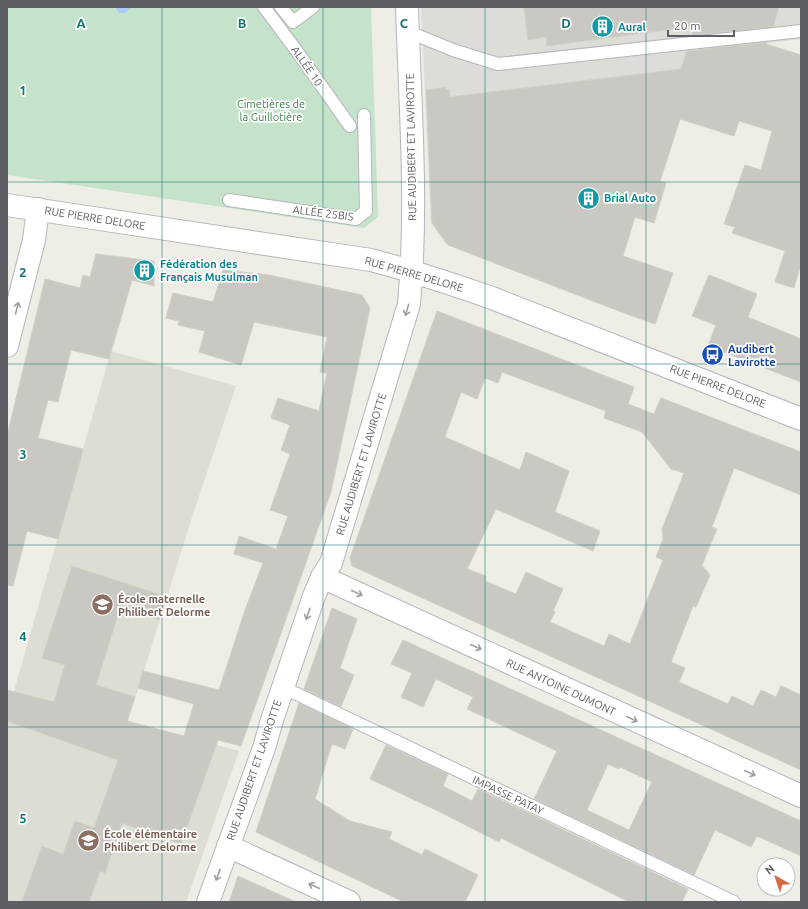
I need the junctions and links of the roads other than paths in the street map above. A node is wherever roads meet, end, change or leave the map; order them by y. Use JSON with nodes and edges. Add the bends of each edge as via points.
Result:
{"nodes":[{"id":1,"x":264,"y":7,"type":"edge"},
{"id":2,"x":281,"y":7,"type":"edge"},
{"id":3,"x":313,"y":7,"type":"edge"},
{"id":4,"x":407,"y":7,"type":"edge"},
{"id":5,"x":801,"y":31,"type":"edge"},
{"id":6,"x":408,"y":37,"type":"junction"},
{"id":7,"x":364,"y":114,"type":"dead end"},
{"id":8,"x":350,"y":126,"type":"dead end"},
{"id":9,"x":229,"y":200,"type":"dead end"},
{"id":10,"x":7,"y":205,"type":"edge"},
{"id":11,"x":38,"y":209,"type":"junction"},
{"id":12,"x":412,"y":272,"type":"junction"},
{"id":13,"x":7,"y":346,"type":"edge"},
{"id":14,"x":801,"y":419,"type":"edge"},
{"id":15,"x":322,"y":577,"type":"junction"},
{"id":16,"x":282,"y":687,"type":"junction"},
{"id":17,"x":801,"y":796,"type":"edge"},
{"id":18,"x":228,"y":846,"type":"junction"},
{"id":19,"x":208,"y":902,"type":"edge"},
{"id":20,"x":349,"y":902,"type":"edge"},
{"id":21,"x":734,"y":902,"type":"edge"}],
"edges":[{"from":1,"to":8,"type":"lane","name":"ALLÉE 10"},
{"from":2,"to":3,"type":"lane","via":[[293,22]]},
{"from":4,"to":6,"type":"street","name":"RUE AUDIBERT ET LAVIROTTE"},
{"from":5,"to":6,"type":"lane","via":[[498,64],[419,36]]},
{"from":6,"to":12,"type":"street","name":"RUE AUDIBERT ET LAVIROTTE","via":[[413,158]]},
{"from":7,"to":9,"type":"lane","name":"ALLÉE 25BIS","via":[[366,211],[356,219]]},
{"from":10,"to":11,"type":"street","name":"RUE PIERRE DELORE"},
{"from":11,"to":12,"type":"street","name":"RUE PIERRE DELORE","via":[[371,260]]},
{"from":13,"to":11,"type":"street","one_way":true,"via":[[34,240]]},
{"from":12,"to":14,"type":"street","name":"RUE PIERRE DELORE","via":[[492,298]]},
{"from":12,"to":15,"type":"street","name":"RUE AUDIBERT ET LAVIROTTE","one_way":true,"via":[[409,304],[331,563]]},
{"from":15,"to":16,"type":"street","name":"RUE AUDIBERT ET LAVIROTTE","one_way":true},
{"from":15,"to":17,"type":"street","name":"RUE ANTOINE DUMONT","one_way":true},
{"from":16,"to":18,"type":"street","name":"RUE AUDIBERT ET LAVIROTTE","via":[[264,748]]},
{"from":16,"to":21,"type":"lane","name":"IMPASSE PATAY"},
{"from":18,"to":19,"type":"street","name":"RUE AUDIBERT ET LAVIROTTE","one_way":true},
{"from":20,"to":18,"type":"street","one_way":true}]}
